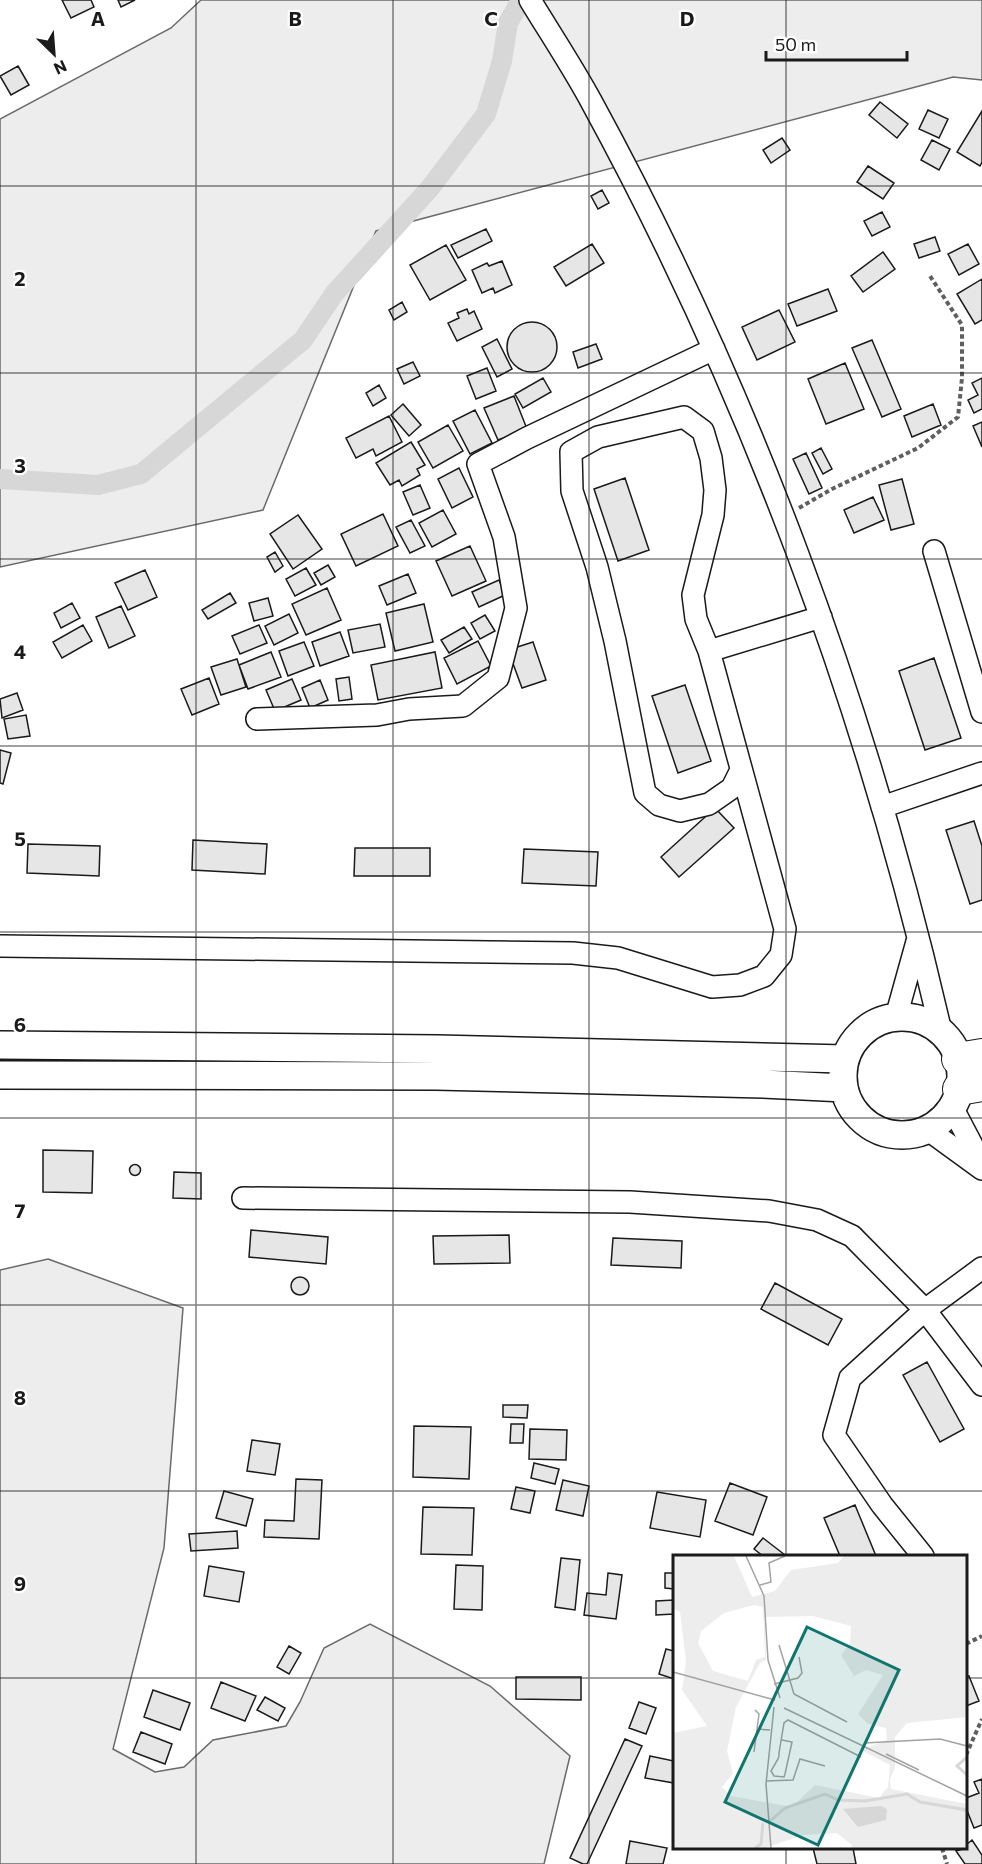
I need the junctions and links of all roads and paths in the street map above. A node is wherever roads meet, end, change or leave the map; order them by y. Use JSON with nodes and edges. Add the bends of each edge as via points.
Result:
{"nodes":[{"id":1,"x":530,"y":0,"type":"edge"},
{"id":2,"x":930,"y":276,"type":"dead end"},
{"id":3,"x":714,"y":349,"type":"junction"},
{"id":4,"x":783,"y":517,"type":"junction"},
{"id":5,"x":934,"y":551,"type":"dead end"},
{"id":6,"x":821,"y":617,"type":"junction"},
{"id":7,"x":709,"y":651,"type":"junction"},
{"id":8,"x":982,"y":712,"type":"edge"},
{"id":9,"x":257,"y":719,"type":"dead end"},
{"id":10,"x":741,"y":770,"type":"junction"},
{"id":11,"x":982,"y":773,"type":"edge"},
{"id":12,"x":882,"y":807,"type":"junction"},
{"id":13,"x":919,"y":935,"type":"junction"},
{"id":14,"x":0,"y":946,"type":"edge"},
{"id":15,"x":896,"y":1017,"type":"junction"},
{"id":16,"x":941,"y":1032,"type":"junction"},
{"id":17,"x":0,"y":1045,"type":"edge"},
{"id":18,"x":845,"y":1059,"type":"junction"},
{"id":19,"x":3,"y":1076,"type":"edge"},
{"id":20,"x":967,"y":1079,"type":"edge"},
{"id":21,"x":844,"y":1088,"type":"junction"},
{"id":22,"x":927,"y":1129,"type":"junction"},
{"id":23,"x":982,"y":1164,"type":"edge"},
{"id":24,"x":982,"y":1169,"type":"edge"},
{"id":25,"x":243,"y":1198,"type":"dead end"},
{"id":26,"x":982,"y":1268,"type":"edge"},
{"id":27,"x":925,"y":1310,"type":"junction"},
{"id":28,"x":982,"y":1385,"type":"edge"},
{"id":29,"x":921,"y":1555,"type":"edge"},
{"id":30,"x":982,"y":1636,"type":"edge"},
{"id":31,"x":967,"y":1644,"type":"edge"},
{"id":32,"x":982,"y":1719,"type":"edge"},
{"id":33,"x":967,"y":1753,"type":"edge"},
{"id":34,"x":942,"y":1849,"type":"edge"},
{"id":35,"x":947,"y":1864,"type":"edge"}],
"edges":[{"from":1,"to":3,"type":"street","via":[[646,204]]},
{"from":2,"to":4,"type":"path","via":[[962,326],[958,417],[918,448]]},
{"from":3,"to":4,"type":"street"},
{"from":3,"to":9,"type":"street","via":[[478,464],[504,537],[516,608],[498,678],[463,706],[409,709],[376,716]]},
{"from":4,"to":6,"type":"street"},
{"from":5,"to":8,"type":"street"},
{"from":6,"to":7,"type":"street"},
{"from":6,"to":12,"type":"street"},
{"from":7,"to":10,"type":"street"},
{"from":7,"to":10,"type":"street","via":[[696,619],[693,595],[713,515],[715,490],[703,431],[684,417],[598,438],[571,452],[572,491],[597,567],[615,641],[645,793],[659,805],[680,811],[709,804],[732,788]]},
{"from":10,"to":14,"type":"street","via":[[785,929],[781,955],[764,976],[740,985],[712,987],[618,958],[573,953]]},
{"from":11,"to":12,"type":"street"},
{"from":12,"to":13,"type":"street"},
{"from":13,"to":15,"type":"street"},
{"from":13,"to":16,"type":"street"},
{"from":15,"to":16,"type":"main road","via":[[928,1023]]},
{"from":15,"to":18,"type":"main road","via":[[859,1035]]},
{"from":16,"to":20,"type":"main road","via":[[952,1044]]},
{"from":17,"to":18,"type":"main road","via":[[438,1049]]},
{"from":18,"to":21,"type":"main road"},
{"from":19,"to":21,"type":"main road","via":[[436,1076]]},
{"from":20,"to":22,"type":"main road","via":[[941,1120]]},
{"from":20,"to":23,"type":"street"},
{"from":21,"to":22,"type":"main road","via":[[855,1112],[875,1129],[901,1135]]},
{"from":22,"to":24,"type":"street"},
{"from":25,"to":27,"type":"street","via":[[630,1202],[769,1211],[817,1220],[852,1236]]},
{"from":26,"to":27,"type":"street"},
{"from":27,"to":28,"type":"street"},
{"from":27,"to":29,"type":"street","via":[[850,1378],[834,1435]]},
{"from":30,"to":31,"type":"path"},
{"from":32,"to":33,"type":"path"},
{"from":34,"to":35,"type":"path"}]}
